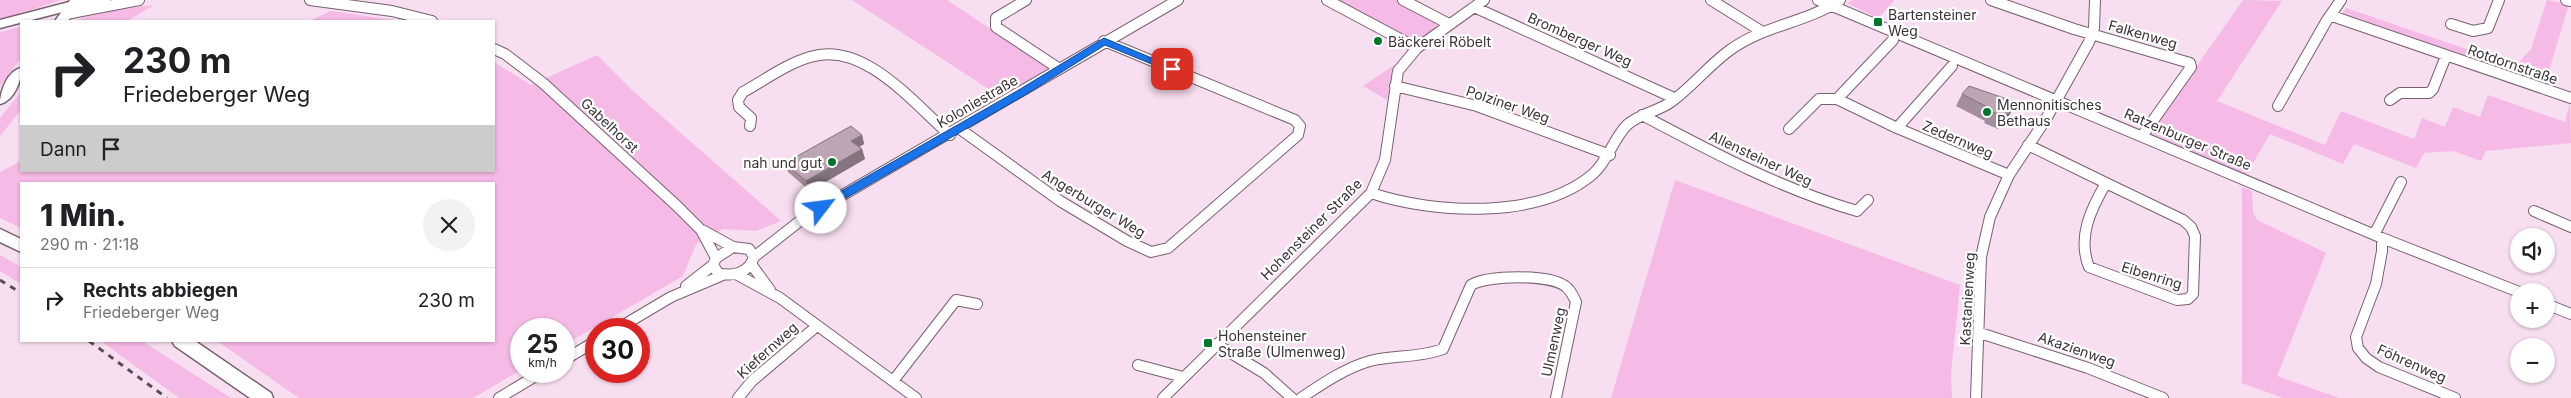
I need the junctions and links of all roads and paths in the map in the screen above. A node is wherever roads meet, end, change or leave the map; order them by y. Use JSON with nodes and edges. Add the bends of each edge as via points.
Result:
{"nodes":[{"id":1,"x":113,"y":0,"type":"edge"},
{"id":2,"x":139,"y":0,"type":"edge"},
{"id":3,"x":310,"y":0,"type":"edge"},
{"id":4,"x":1026,"y":0,"type":"edge"},
{"id":5,"x":1178,"y":0,"type":"edge"},
{"id":6,"x":1327,"y":0,"type":"edge"},
{"id":7,"x":1403,"y":0,"type":"edge"},
{"id":8,"x":1711,"y":0,"type":"edge"},
{"id":9,"x":1818,"y":0,"type":"edge"},
{"id":10,"x":1840,"y":0,"type":"edge"},
{"id":11,"x":1991,"y":0,"type":"edge"},
{"id":12,"x":2095,"y":0,"type":"edge"},
{"id":13,"x":2341,"y":0,"type":"edge"},
{"id":14,"x":2499,"y":0,"type":"edge"},
{"id":15,"x":2566,"y":0,"type":"edge"},
{"id":16,"x":2571,"y":1,"type":"edge"},
{"id":17,"x":344,"y":2,"type":"edge"},
{"id":18,"x":1480,"y":2,"type":"edge"},
{"id":19,"x":1831,"y":6,"type":"junction"},
{"id":20,"x":69,"y":10,"type":"edge"},
{"id":21,"x":2332,"y":16,"type":"junction"},
{"id":22,"x":26,"y":20,"type":"edge"},
{"id":23,"x":32,"y":20,"type":"edge"},
{"id":24,"x":428,"y":20,"type":"edge"},
{"id":25,"x":20,"y":21,"type":"edge"},
{"id":26,"x":20,"y":23,"type":"edge"},
{"id":27,"x":1449,"y":24,"type":"junction"},
{"id":28,"x":2450,"y":24,"type":"dead end"},
{"id":29,"x":0,"y":26,"type":"edge"},
{"id":30,"x":1761,"y":31,"type":"junction"},
{"id":31,"x":2091,"y":34,"type":"junction"},
{"id":32,"x":1893,"y":40,"type":"dead end"},
{"id":33,"x":1104,"y":41,"type":"junction"},
{"id":34,"x":1417,"y":48,"type":"junction"},
{"id":35,"x":495,"y":49,"type":"edge"},
{"id":36,"x":2446,"y":56,"type":"junction"},
{"id":37,"x":1952,"y":66,"type":"dead end"},
{"id":38,"x":1058,"y":68,"type":"junction"},
{"id":39,"x":20,"y":73,"type":"edge"},
{"id":40,"x":1395,"y":86,"type":"junction"},
{"id":41,"x":1674,"y":98,"type":"junction"},
{"id":42,"x":2571,"y":98,"type":"edge"},
{"id":43,"x":1837,"y":99,"type":"junction"},
{"id":44,"x":0,"y":100,"type":"edge"},
{"id":45,"x":2056,"y":100,"type":"junction"},
{"id":46,"x":2390,"y":100,"type":"dead end"},
{"id":47,"x":2278,"y":106,"type":"dead end"},
{"id":48,"x":1642,"y":115,"type":"junction"},
{"id":49,"x":750,"y":126,"type":"dead end"},
{"id":50,"x":960,"y":128,"type":"junction"},
{"id":51,"x":1897,"y":128,"type":"junction"},
{"id":52,"x":1789,"y":129,"type":"dead end"},
{"id":53,"x":950,"y":134,"type":"junction"},
{"id":54,"x":2142,"y":136,"type":"junction"},
{"id":55,"x":2028,"y":145,"type":"junction"},
{"id":56,"x":1610,"y":155,"type":"junction"},
{"id":57,"x":2009,"y":176,"type":"junction"},
{"id":58,"x":2401,"y":182,"type":"dead end"},
{"id":59,"x":2106,"y":183,"type":"junction"},
{"id":60,"x":1371,"y":193,"type":"junction"},
{"id":61,"x":1868,"y":200,"type":"dead end"},
{"id":62,"x":2534,"y":211,"type":"dead end"},
{"id":63,"x":790,"y":226,"type":"junction"},
{"id":64,"x":2571,"y":227,"type":"edge"},
{"id":65,"x":701,"y":230,"type":"junction"},
{"id":66,"x":0,"y":235,"type":"edge"},
{"id":67,"x":2378,"y":236,"type":"junction"},
{"id":68,"x":20,"y":245,"type":"edge"},
{"id":69,"x":739,"y":247,"type":"junction"},
{"id":70,"x":752,"y":260,"type":"junction"},
{"id":71,"x":714,"y":262,"type":"junction"},
{"id":72,"x":736,"y":274,"type":"junction"},
{"id":73,"x":723,"y":275,"type":"junction"},
{"id":74,"x":2510,"y":288,"type":"edge"},
{"id":75,"x":772,"y":293,"type":"junction"},
{"id":76,"x":671,"y":297,"type":"junction"},
{"id":77,"x":977,"y":304,"type":"dead end"},
{"id":78,"x":2555,"y":308,"type":"edge"},
{"id":79,"x":2571,"y":314,"type":"edge"},
{"id":80,"x":636,"y":318,"type":"edge"},
{"id":81,"x":817,"y":326,"type":"junction"},
{"id":82,"x":1980,"y":333,"type":"junction"},
{"id":83,"x":182,"y":342,"type":"edge"},
{"id":84,"x":1216,"y":344,"type":"junction"},
{"id":85,"x":1138,"y":365,"type":"dead end"},
{"id":86,"x":1182,"y":377,"type":"junction"},
{"id":87,"x":893,"y":381,"type":"junction"},
{"id":88,"x":524,"y":383,"type":"edge"},
{"id":89,"x":908,"y":396,"type":"edge"},
{"id":90,"x":264,"y":398,"type":"edge"},
{"id":91,"x":498,"y":398,"type":"edge"},
{"id":92,"x":738,"y":398,"type":"edge"},
{"id":93,"x":1163,"y":398,"type":"edge"},
{"id":94,"x":1292,"y":398,"type":"edge"},
{"id":95,"x":1302,"y":398,"type":"edge"},
{"id":96,"x":1556,"y":398,"type":"edge"},
{"id":97,"x":1976,"y":398,"type":"edge"},
{"id":98,"x":2163,"y":398,"type":"edge"},
{"id":99,"x":2455,"y":398,"type":"edge"}],
"edges":[{"from":1,"to":20,"type":"street"},
{"from":2,"to":20,"type":"street"},
{"from":3,"to":17,"type":"street"},
{"from":4,"to":38,"type":"street","via":[[996,18],[996,26]]},
{"from":5,"to":33,"type":"street","name":"Koloniestraße","via":[[1142,23]]},
{"from":6,"to":34,"type":"street"},
{"from":7,"to":27,"type":"street"},
{"from":8,"to":30,"type":"street"},
{"from":9,"to":19,"type":"street","name":"Ratzenburger Straße"},
{"from":10,"to":19,"type":"street"},
{"from":11,"to":31,"type":"street"},
{"from":12,"to":31,"type":"street","name":"Kastanienweg","via":[[2096,14]]},
{"from":13,"to":21,"type":"street"},
{"from":14,"to":28,"type":"street","via":[[2488,28],[2473,31]]},
{"from":15,"to":16,"type":"street"},
{"from":17,"to":24,"type":"street"},
{"from":18,"to":27,"type":"street"},
{"from":18,"to":41,"type":"street","name":"Bromberger Weg"},
{"from":19,"to":30,"type":"street","via":[[1822,12]]},
{"from":19,"to":45,"type":"street","name":"Ratzenburger Straße"},
{"from":20,"to":22,"type":"main road"},
{"from":20,"to":23,"type":"main road"},
{"from":21,"to":36,"type":"street","name":"Rotdornstraße"},
{"from":21,"to":47,"type":"street"},
{"from":25,"to":29,"type":"main road"},
{"from":26,"to":29,"type":"main road"},
{"from":27,"to":34,"type":"street","name":"Hohensteiner Straße"},
{"from":30,"to":41,"type":"street","via":[[1716,60]]},
{"from":31,"to":45,"type":"street","name":"Kastanienweg"},
{"from":31,"to":54,"type":"street","name":"Falkenweg","via":[[2190,63],[2191,67]]},
{"from":32,"to":43,"type":"street"},
{"from":33,"to":38,"type":"street","name":"Koloniestraße"},
{"from":33,"to":50,"type":"street","name":"Angerburger Weg","via":[[1295,120],[1300,126],[1298,135],[1168,248],[1151,252],[1060,200]]},
{"from":34,"to":40,"type":"street","name":"Hohensteiner Straße","via":[[1398,72]]},
{"from":35,"to":65,"type":"street","name":"Gabelhorst","via":[[543,83]]},
{"from":36,"to":42,"type":"street","name":"Rotdornstraße"},
{"from":36,"to":46,"type":"street","name":"Rotdornstraße","via":[[2429,93],[2400,93]]},
{"from":37,"to":51,"type":"street","name":"Zedernweg"},
{"from":38,"to":50,"type":"street","name":"Koloniestraße"},
{"from":39,"to":44,"type":"main road"},
{"from":40,"to":56,"type":"street","name":"Polziner Weg","via":[[1472,105]]},
{"from":40,"to":60,"type":"street","name":"Hohensteiner Straße","via":[[1385,160]]},
{"from":41,"to":48,"type":"street","via":[[1666,106]]},
{"from":43,"to":51,"type":"street","name":"Zedernweg"},
{"from":43,"to":52,"type":"street","via":[[1819,99]]},
{"from":45,"to":54,"type":"street","name":"Ratzenburger Straße"},
{"from":45,"to":55,"type":"street","name":"Kastanienweg"},
{"from":48,"to":56,"type":"street","via":[[1625,128]]},
{"from":48,"to":61,"type":"street","name":"Allensteiner Weg","via":[[1826,204],[1857,211]]},
{"from":49,"to":53,"type":"street","via":[[751,118],[738,107],[743,92],[808,57],[835,53],[868,65]]},
{"from":50,"to":53,"type":"street","name":"Koloniestraße"},
{"from":51,"to":57,"type":"street","name":"Zedernweg"},
{"from":53,"to":63,"type":"street","name":"Koloniestraße"},
{"from":54,"to":67,"type":"street","name":"Ratzenburger Straße"},
{"from":55,"to":57,"type":"street","name":"Kastanienweg"},
{"from":55,"to":59,"type":"street","name":"Eibenring"},
{"from":56,"to":60,"type":"street","via":[[1576,188],[1516,206],[1486,209],[1451,207],[1400,201]]},
{"from":57,"to":82,"type":"street","name":"Kastanienweg","via":[[1990,217],[1981,256]]},
{"from":58,"to":67,"type":"street"},
{"from":59,"to":59,"type":"street","name":"Eibenring","via":[[2183,220],[2191,227],[2195,236],[2193,294],[2188,299],[2177,300],[2089,267],[2084,258],[2086,226],[2093,205]]},
{"from":60,"to":84,"type":"street","name":"Hohensteiner Straße"},
{"from":62,"to":64,"type":"street"},
{"from":63,"to":69,"type":"street","name":"Koloniestraße"},
{"from":63,"to":70,"type":"street","name":"Koloniestraße"},
{"from":65,"to":69,"type":"street","name":"Gabelhorst"},
{"from":65,"to":71,"type":"street","name":"Gabelhorst"},
{"from":66,"to":68,"type":"main road"},
{"from":67,"to":74,"type":"street","name":"Ratzenburger Straße"},
{"from":67,"to":99,"type":"street","name":"Föhrenweg","via":[[2384,248],[2376,289],[2356,337],[2358,348],[2366,359],[2381,369]]},
{"from":69,"to":70,"type":"street","name":"Gabelhorst","via":[[749,250]]},
{"from":69,"to":71,"type":"street","name":"Koloniestraße"},
{"from":70,"to":72,"type":"street","name":"Koloniestraße"},
{"from":70,"to":75,"type":"street"},
{"from":71,"to":73,"type":"street","name":"Gabelhorst","via":[[716,271]]},
{"from":71,"to":76,"type":"street"},
{"from":72,"to":73,"type":"street"},
{"from":72,"to":75,"type":"street"},
{"from":73,"to":76,"type":"street"},
{"from":75,"to":81,"type":"street"},
{"from":76,"to":80,"type":"street"},
{"from":77,"to":87,"type":"street","via":[[956,300]]},
{"from":78,"to":79,"type":"street"},
{"from":81,"to":87,"type":"street"},
{"from":81,"to":92,"type":"street","name":"Kiefernweg","via":[[752,381]]},
{"from":82,"to":97,"type":"street","name":"Kastanienweg"},
{"from":82,"to":98,"type":"street","name":"Akazienweg","via":[[2088,368]]},
{"from":83,"to":90,"type":"main road"},
{"from":84,"to":86,"type":"street","name":"Hohensteiner Straße"},
{"from":84,"to":94,"type":"street","via":[[1264,373]]},
{"from":85,"to":86,"type":"street"},
{"from":86,"to":93,"type":"street","name":"Hohensteiner Straße"},
{"from":87,"to":89,"type":"street"},
{"from":88,"to":91,"type":"street"},
{"from":95,"to":96,"type":"street","name":"Ulmenweg","via":[[1339,373],[1371,361],[1428,356],[1443,349],[1472,283],[1483,279],[1515,279],[1550,280],[1564,285],[1576,302]]}]}
